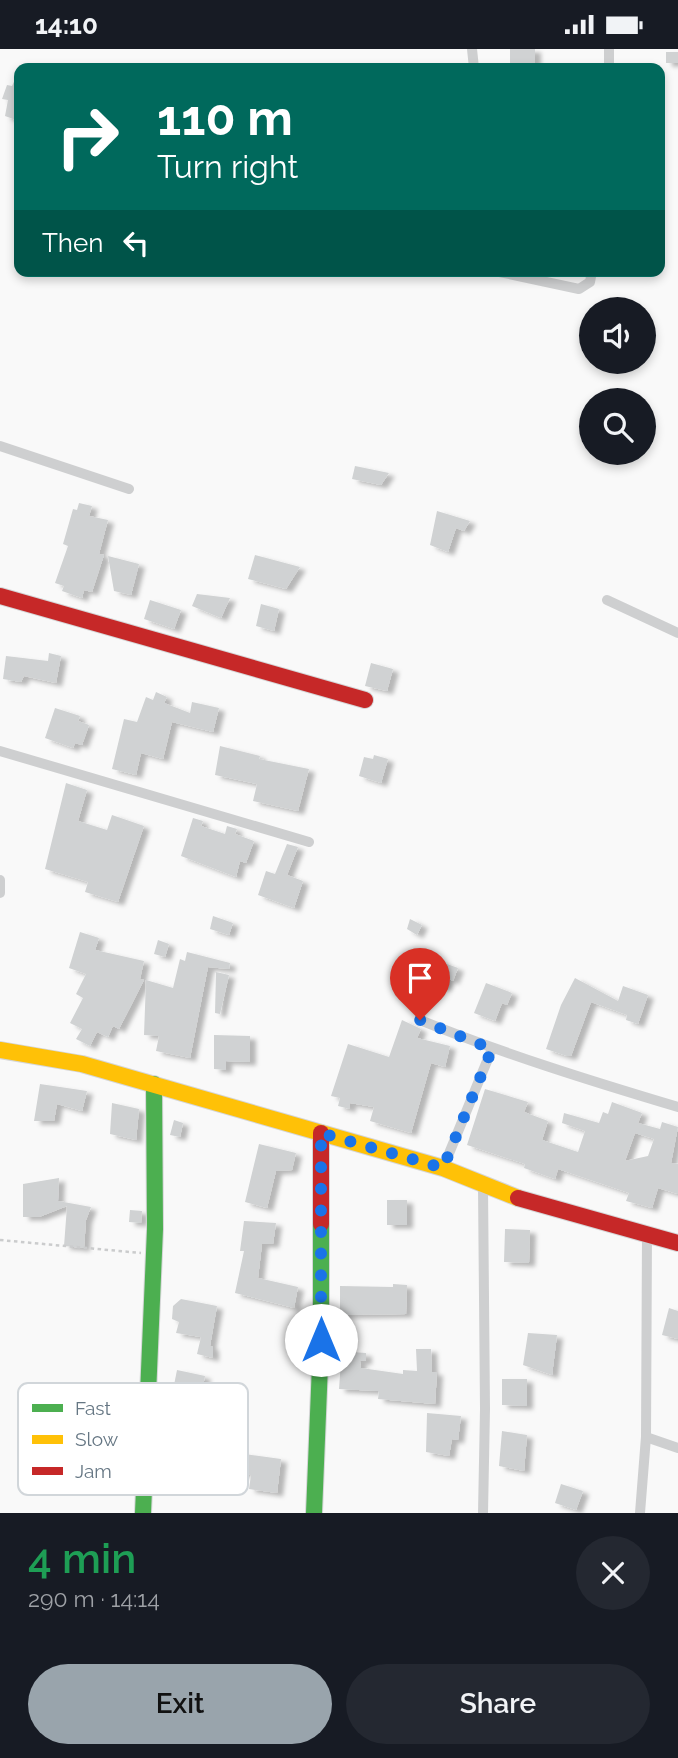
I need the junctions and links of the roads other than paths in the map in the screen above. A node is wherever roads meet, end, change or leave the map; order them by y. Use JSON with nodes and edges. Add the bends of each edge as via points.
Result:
{"nodes":[{"id":1,"x":523,"y":277,"type":"edge"},
{"id":2,"x":591,"y":277,"type":"edge"},
{"id":3,"x":0,"y":446,"type":"edge"},
{"id":4,"x":129,"y":489,"type":"dead end"},
{"id":5,"x":0,"y":596,"type":"edge"},
{"id":6,"x":607,"y":600,"type":"dead end"},
{"id":7,"x":678,"y":633,"type":"edge"},
{"id":8,"x":365,"y":700,"type":"dead end"},
{"id":9,"x":0,"y":751,"type":"edge"},
{"id":10,"x":309,"y":842,"type":"dead end"},
{"id":11,"x":0,"y":880,"type":"edge"},
{"id":12,"x":0,"y":893,"type":"edge"},
{"id":13,"x":420,"y":1020,"type":"dead end"},
{"id":14,"x":492,"y":1049,"type":"junction"},
{"id":15,"x":0,"y":1050,"type":"edge"},
{"id":16,"x":154,"y":1084,"type":"junction"},
{"id":17,"x":678,"y":1107,"type":"edge"},
{"id":18,"x":321,"y":1133,"type":"junction"},
{"id":19,"x":443,"y":1168,"type":"junction"},
{"id":20,"x":483,"y":1187,"type":"junction"},
{"id":21,"x":647,"y":1235,"type":"junction"},
{"id":22,"x":678,"y":1243,"type":"edge"},
{"id":23,"x":149,"y":1383,"type":"edge"},
{"id":24,"x":646,"y":1437,"type":"junction"},
{"id":25,"x":678,"y":1448,"type":"edge"},
{"id":26,"x":144,"y":1495,"type":"edge"},
{"id":27,"x":143,"y":1513,"type":"edge"},
{"id":28,"x":314,"y":1513,"type":"edge"},
{"id":29,"x":482,"y":1513,"type":"edge"},
{"id":30,"x":640,"y":1513,"type":"edge"}],
"edges":[{"from":1,"to":2,"type":"street","via":[[579,289]]},
{"from":3,"to":4,"type":"street"},
{"from":5,"to":8,"type":"street"},
{"from":6,"to":7,"type":"street"},
{"from":9,"to":10,"type":"street"},
{"from":11,"to":12,"type":"street"},
{"from":13,"to":14,"type":"street"},
{"from":14,"to":17,"type":"street"},
{"from":14,"to":19,"type":"street"},
{"from":15,"to":16,"type":"street","via":[[82,1064]]},
{"from":16,"to":18,"type":"street"},
{"from":16,"to":23,"type":"street"},
{"from":18,"to":19,"type":"street"},
{"from":18,"to":28,"type":"street","via":[[321,1340]]},
{"from":19,"to":20,"type":"street"},
{"from":20,"to":21,"type":"street"},
{"from":20,"to":29,"type":"street"},
{"from":21,"to":22,"type":"street"},
{"from":21,"to":24,"type":"street"},
{"from":24,"to":25,"type":"street"},
{"from":24,"to":30,"type":"street"},
{"from":26,"to":27,"type":"street"}]}
